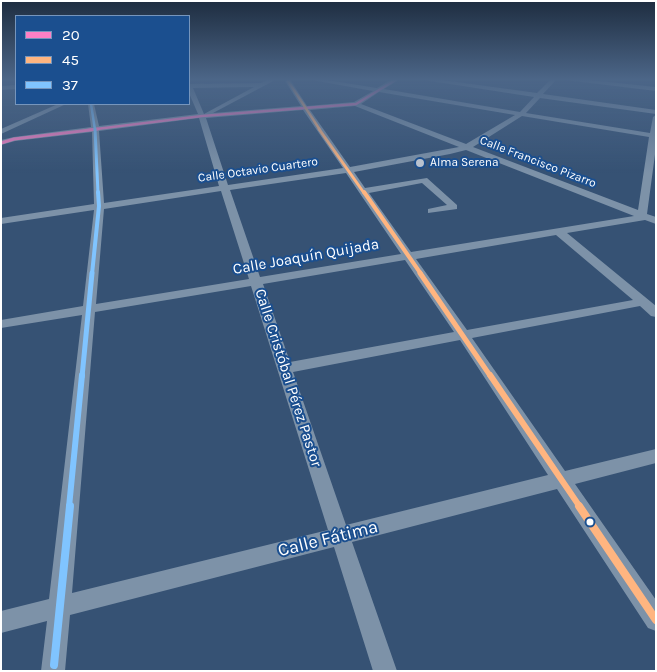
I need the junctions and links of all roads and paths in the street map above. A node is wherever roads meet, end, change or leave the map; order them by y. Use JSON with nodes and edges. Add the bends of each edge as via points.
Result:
{"nodes":[{"id":1,"x":49,"y":110,"type":"edge"},
{"id":2,"x":57,"y":110,"type":"edge"},
{"id":3,"x":92,"y":110,"type":"edge"},
{"id":4,"x":200,"y":110,"type":"edge"},
{"id":5,"x":213,"y":110,"type":"edge"},
{"id":6,"x":275,"y":110,"type":"edge"},
{"id":7,"x":307,"y":110,"type":"edge"},
{"id":8,"x":372,"y":110,"type":"edge"},
{"id":9,"x":499,"y":110,"type":"edge"},
{"id":10,"x":525,"y":110,"type":"edge"},
{"id":11,"x":521,"y":114,"type":"junction"},
{"id":12,"x":202,"y":116,"type":"junction"},
{"id":13,"x":656,"y":117,"type":"edge"},
{"id":14,"x":95,"y":130,"type":"junction"},
{"id":15,"x":1,"y":133,"type":"edge"},
{"id":16,"x":655,"y":136,"type":"edge"},
{"id":17,"x":26,"y":138,"type":"junction"},
{"id":18,"x":14,"y":139,"type":"junction"},
{"id":19,"x":1,"y":143,"type":"edge"},
{"id":20,"x":467,"y":147,"type":"junction"},
{"id":21,"x":1,"y":149,"type":"edge"},
{"id":22,"x":348,"y":170,"type":"junction"},
{"id":23,"x":225,"y":188,"type":"junction"},
{"id":24,"x":362,"y":191,"type":"junction"},
{"id":25,"x":99,"y":206,"type":"junction"},
{"id":26,"x":431,"y":211,"type":"dead end"},
{"id":27,"x":648,"y":218,"type":"edge"},
{"id":28,"x":1,"y":221,"type":"edge"},
{"id":29,"x":558,"y":231,"type":"junction"},
{"id":30,"x":407,"y":256,"type":"junction"},
{"id":31,"x":256,"y":281,"type":"junction"},
{"id":32,"x":642,"y":302,"type":"junction"},
{"id":33,"x":88,"y":309,"type":"junction"},
{"id":34,"x":656,"y":313,"type":"edge"},
{"id":35,"x":1,"y":324,"type":"edge"},
{"id":36,"x":462,"y":335,"type":"junction"},
{"id":37,"x":285,"y":368,"type":"junction"},
{"id":38,"x":656,"y":456,"type":"edge"},
{"id":39,"x":560,"y":480,"type":"junction"},
{"id":40,"x":340,"y":536,"type":"junction"},
{"id":41,"x":60,"y":607,"type":"junction"},
{"id":42,"x":656,"y":620,"type":"edge"},
{"id":43,"x":1,"y":622,"type":"edge"},
{"id":44,"x":53,"y":671,"type":"edge"},
{"id":45,"x":385,"y":671,"type":"edge"}],
"edges":[{"from":1,"to":15,"type":"street"},
{"from":2,"to":17,"type":"street","via":[[22,134]]},
{"from":3,"to":14,"type":"street"},
{"from":4,"to":12,"type":"street","name":"Calle Cristóbal Pérez Pastor"},
{"from":5,"to":12,"type":"street"},
{"from":6,"to":12,"type":"street"},
{"from":7,"to":22,"type":"street"},
{"from":8,"to":20,"type":"street","name":"Calle Francisco Pizarro"},
{"from":9,"to":11,"type":"street"},
{"from":10,"to":11,"type":"street","name":"Calle Octavio Cuartero"},
{"from":11,"to":16,"type":"street"},
{"from":11,"to":20,"type":"street","name":"Calle Octavio Cuartero"},
{"from":12,"to":14,"type":"street"},
{"from":12,"to":23,"type":"street","name":"Calle Cristóbal Pérez Pastor"},
{"from":13,"to":16,"type":"street"},
{"from":14,"to":17,"type":"street"},
{"from":14,"to":25,"type":"street"},
{"from":15,"to":18,"type":"street","via":[[15,136]]},
{"from":16,"to":27,"type":"street"},
{"from":17,"to":18,"type":"street"},
{"from":18,"to":19,"type":"street"},
{"from":18,"to":21,"type":"street"},
{"from":20,"to":22,"type":"street","name":"Calle Octavio Cuartero"},
{"from":20,"to":27,"type":"street","name":"Calle Francisco Pizarro"},
{"from":22,"to":23,"type":"street","name":"Calle Octavio Cuartero"},
{"from":22,"to":24,"type":"street"},
{"from":23,"to":25,"type":"street","name":"Calle Octavio Cuartero"},
{"from":23,"to":31,"type":"street","name":"Calle Cristóbal Pérez Pastor"},
{"from":24,"to":26,"type":"street","via":[[424,180],[454,208]]},
{"from":24,"to":30,"type":"street"},
{"from":25,"to":28,"type":"street","name":"Calle Octavio Cuartero"},
{"from":25,"to":33,"type":"street"},
{"from":27,"to":29,"type":"street","name":"Calle Joaquín Quijada"},
{"from":29,"to":30,"type":"street","name":"Calle Joaquín Quijada"},
{"from":29,"to":32,"type":"street"},
{"from":30,"to":31,"type":"street","name":"Calle Joaquín Quijada"},
{"from":30,"to":36,"type":"street"},
{"from":31,"to":33,"type":"street","name":"Calle Joaquín Quijada"},
{"from":31,"to":37,"type":"street","name":"Calle Cristóbal Pérez Pastor"},
{"from":32,"to":34,"type":"street"},
{"from":32,"to":36,"type":"street"},
{"from":33,"to":35,"type":"street","name":"Calle Joaquín Quijada"},
{"from":33,"to":41,"type":"street"},
{"from":36,"to":37,"type":"street"},
{"from":36,"to":39,"type":"street"},
{"from":37,"to":40,"type":"street","name":"Calle Cristóbal Pérez Pastor"},
{"from":38,"to":39,"type":"street","name":"Calle Fátima"},
{"from":39,"to":40,"type":"street","name":"Calle Fátima"},
{"from":39,"to":42,"type":"street"},
{"from":40,"to":41,"type":"street","name":"Calle Fátima"},
{"from":40,"to":45,"type":"street","name":"Calle Cristóbal Pérez Pastor"},
{"from":41,"to":43,"type":"street","name":"Calle Fátima"},
{"from":41,"to":44,"type":"street"}]}
